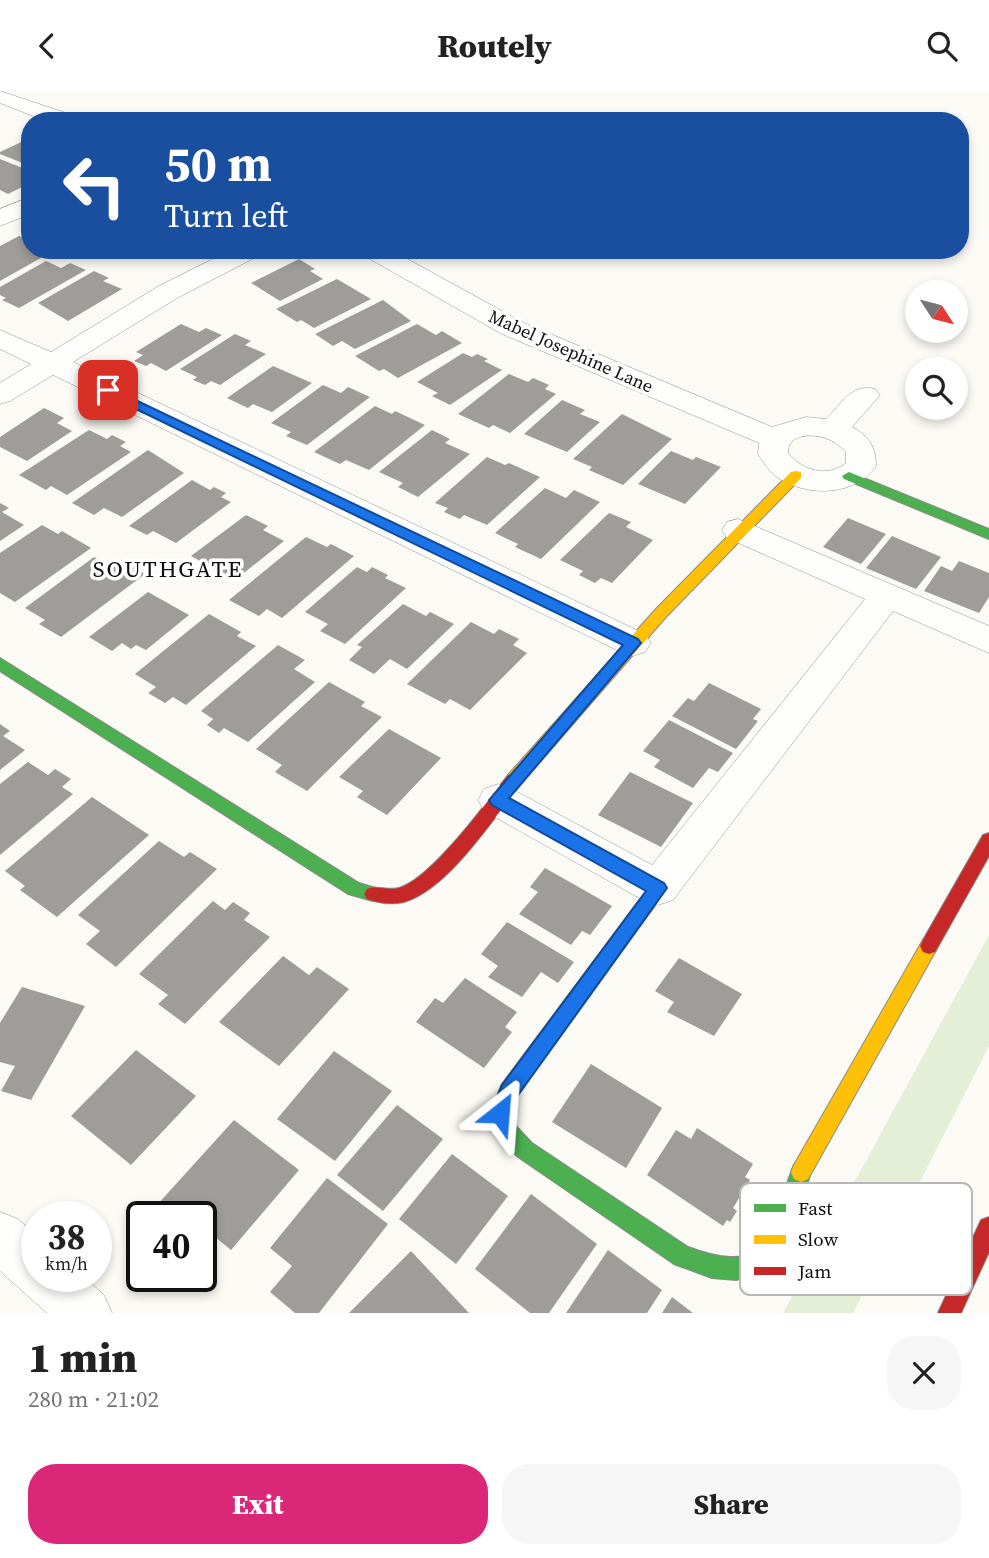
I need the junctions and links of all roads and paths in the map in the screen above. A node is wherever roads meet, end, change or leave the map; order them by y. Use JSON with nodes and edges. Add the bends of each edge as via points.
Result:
{"nodes":[{"id":1,"x":0,"y":96,"type":"edge"},
{"id":2,"x":43,"y":112,"type":"edge"},
{"id":3,"x":21,"y":208,"type":"edge"},
{"id":4,"x":0,"y":219,"type":"edge"},
{"id":5,"x":233,"y":259,"type":"edge"},
{"id":6,"x":388,"y":259,"type":"edge"},
{"id":7,"x":0,"y":338,"type":"edge"},
{"id":8,"x":52,"y":364,"type":"junction"},
{"id":9,"x":0,"y":395,"type":"edge"},
{"id":10,"x":865,"y":395,"type":"dead end"},
{"id":11,"x":834,"y":429,"type":"junction"},
{"id":12,"x":775,"y":439,"type":"junction"},
{"id":13,"x":862,"y":466,"type":"junction"},
{"id":14,"x":796,"y":475,"type":"junction"},
{"id":15,"x":738,"y":530,"type":"junction"},
{"id":16,"x":989,"y":534,"type":"edge"},
{"id":17,"x":887,"y":595,"type":"junction"},
{"id":18,"x":989,"y":640,"type":"edge"},
{"id":19,"x":633,"y":643,"type":"junction"},
{"id":20,"x":0,"y":664,"type":"edge"},
{"id":21,"x":498,"y":800,"type":"junction"},
{"id":22,"x":989,"y":840,"type":"edge"},
{"id":23,"x":658,"y":888,"type":"junction"},
{"id":24,"x":798,"y":1183,"type":"edge"},
{"id":25,"x":989,"y":1228,"type":"edge"},
{"id":26,"x":0,"y":1237,"type":"edge"},
{"id":27,"x":21,"y":1256,"type":"edge"},
{"id":28,"x":972,"y":1265,"type":"edge"},
{"id":29,"x":740,"y":1271,"type":"edge"},
{"id":30,"x":62,"y":1292,"type":"edge"},
{"id":31,"x":958,"y":1295,"type":"edge"},
{"id":32,"x":86,"y":1313,"type":"edge"},
{"id":33,"x":950,"y":1313,"type":"edge"}],
"edges":[{"from":1,"to":2,"type":"street"},
{"from":3,"to":4,"type":"street"},
{"from":5,"to":8,"type":"street","via":[[169,292]]},
{"from":6,"to":12,"type":"street","name":"Mabel Josephine Lane","via":[[512,328]]},
{"from":7,"to":8,"type":"street"},
{"from":8,"to":9,"type":"street"},
{"from":8,"to":19,"type":"street"},
{"from":10,"to":11,"type":"street"},
{"from":11,"to":12,"type":"street","via":[[806,426]]},
{"from":11,"to":13,"type":"street","via":[[856,442]]},
{"from":12,"to":14,"type":"street","via":[[773,454]]},
{"from":13,"to":14,"type":"street","via":[[823,481]]},
{"from":13,"to":16,"type":"street"},
{"from":14,"to":15,"type":"street"},
{"from":15,"to":17,"type":"street"},
{"from":15,"to":19,"type":"street"},
{"from":17,"to":18,"type":"street"},
{"from":17,"to":23,"type":"street"},
{"from":19,"to":21,"type":"street"},
{"from":20,"to":21,"type":"street","via":[[325,872],[380,897],[401,898],[424,882]]},
{"from":21,"to":23,"type":"street"},
{"from":22,"to":24,"type":"street","via":[[802,1167]]},
{"from":23,"to":29,"type":"street","via":[[509,1091],[500,1113],[503,1131],[524,1150],[682,1256],[707,1267]]},
{"from":25,"to":28,"type":"street"},
{"from":26,"to":27,"type":"street"},
{"from":30,"to":32,"type":"street"},
{"from":31,"to":33,"type":"street"}]}
